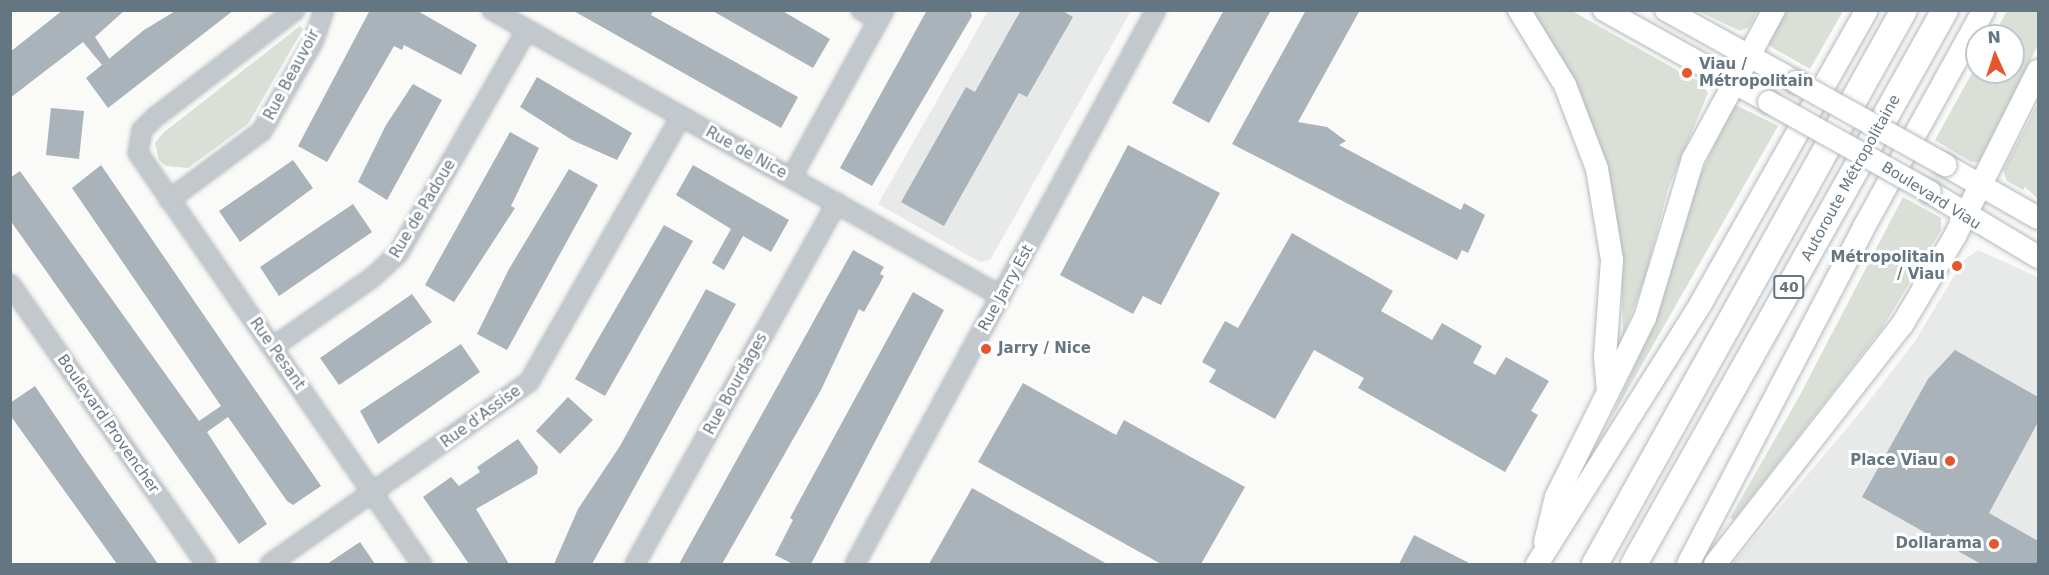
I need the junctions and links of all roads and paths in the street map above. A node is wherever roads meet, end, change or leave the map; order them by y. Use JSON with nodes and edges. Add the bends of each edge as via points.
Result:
{"nodes":[{"id":1,"x":295,"y":10,"type":"edge"},
{"id":2,"x":324,"y":10,"type":"edge"},
{"id":3,"x":492,"y":10,"type":"edge"},
{"id":4,"x":861,"y":10,"type":"edge"},
{"id":5,"x":1156,"y":10,"type":"edge"},
{"id":6,"x":1519,"y":10,"type":"edge"},
{"id":7,"x":1604,"y":10,"type":"edge"},
{"id":8,"x":1665,"y":10,"type":"edge"},
{"id":9,"x":1774,"y":10,"type":"edge"},
{"id":10,"x":1867,"y":10,"type":"edge"},
{"id":11,"x":1904,"y":10,"type":"edge"},
{"id":12,"x":1945,"y":10,"type":"edge"},
{"id":13,"x":1984,"y":10,"type":"edge"},
{"id":14,"x":881,"y":15,"type":"edge"},
{"id":15,"x":527,"y":30,"type":"junction"},
{"id":16,"x":1749,"y":55,"type":"junction"},
{"id":17,"x":2038,"y":71,"type":"edge"},
{"id":18,"x":1733,"y":81,"type":"junction"},
{"id":19,"x":681,"y":117,"type":"junction"},
{"id":20,"x":138,"y":141,"type":"joint"},
{"id":21,"x":791,"y":178,"type":"junction"},
{"id":22,"x":1979,"y":185,"type":"junction"},
{"id":23,"x":169,"y":200,"type":"junction"},
{"id":24,"x":837,"y":204,"type":"junction"},
{"id":25,"x":1965,"y":215,"type":"junction"},
{"id":26,"x":2038,"y":218,"type":"edge"},
{"id":27,"x":2038,"y":257,"type":"edge"},
{"id":28,"x":10,"y":284,"type":"edge"},
{"id":29,"x":1001,"y":296,"type":"junction"},
{"id":30,"x":273,"y":347,"type":"junction"},
{"id":31,"x":1608,"y":392,"type":"junction"},
{"id":32,"x":373,"y":495,"type":"junction"},
{"id":33,"x":1540,"y":560,"type":"edge"},
{"id":34,"x":206,"y":564,"type":"edge"},
{"id":35,"x":270,"y":564,"type":"edge"},
{"id":36,"x":422,"y":564,"type":"edge"},
{"id":37,"x":635,"y":564,"type":"edge"},
{"id":38,"x":855,"y":564,"type":"edge"},
{"id":39,"x":1595,"y":564,"type":"edge"},
{"id":40,"x":1634,"y":564,"type":"edge"},
{"id":41,"x":1688,"y":564,"type":"edge"},
{"id":42,"x":1715,"y":564,"type":"edge"}],
"edges":[{"from":1,"to":20,"type":"street","name":"Rue Beauvoir","via":[[153,119]]},
{"from":2,"to":23,"type":"street","name":"Rue Beauvoir","via":[[313,42],[262,130]]},
{"from":3,"to":15,"type":"street","name":"Rue de Nice"},
{"from":4,"to":14,"type":"street"},
{"from":5,"to":29,"type":"street","name":"Rue Jarry Est"},
{"from":6,"to":31,"type":"main road","via":[[1572,99],[1597,169],[1612,260],[1605,357]]},
{"from":7,"to":18,"type":"main road","name":"Boulevard Viau"},
{"from":8,"to":16,"type":"main road","name":"Boulevard Viau"},
{"from":9,"to":16,"type":"main road"},
{"from":10,"to":33,"type":"main road","via":[[1689,325]]},
{"from":11,"to":39,"type":"highway","number":"40"},
{"from":12,"to":40,"type":"highway","name":"Autoroute Métropolitaine","number":"40"},
{"from":13,"to":41,"type":"main road","via":[[1864,227]]},
{"from":14,"to":21,"type":"street"},
{"from":15,"to":19,"type":"street","name":"Rue de Nice"},
{"from":15,"to":30,"type":"street","name":"Rue de Padoue","via":[[398,254],[373,277]]},
{"from":16,"to":18,"type":"main road"},
{"from":16,"to":22,"type":"main road","name":"Boulevard Viau","bridge":true},
{"from":17,"to":22,"type":"main road"},
{"from":18,"to":25,"type":"main road","name":"Boulevard Viau","bridge":true},
{"from":18,"to":31,"type":"main road","via":[[1694,159],[1648,310]]},
{"from":19,"to":21,"type":"street","name":"Rue de Nice"},
{"from":19,"to":32,"type":"street","name":"Rue d'Assise","via":[[529,382]]},
{"from":20,"to":23,"type":"street","name":"Rue Pesant","via":[[138,153]]},
{"from":21,"to":24,"type":"street","name":"Rue de Nice"},
{"from":22,"to":25,"type":"main road"},
{"from":22,"to":26,"type":"main road","name":"Boulevard Viau"},
{"from":23,"to":30,"type":"street","name":"Rue Pesant"},
{"from":24,"to":29,"type":"street","name":"Rue de Nice"},
{"from":24,"to":37,"type":"street","name":"Rue Bourdages"},
{"from":25,"to":27,"type":"main road","name":"Boulevard Viau"},
{"from":25,"to":42,"type":"main road","via":[[1889,344]]},
{"from":28,"to":34,"type":"street","name":"Boulevard Provencher"},
{"from":29,"to":38,"type":"street","name":"Rue Jarry Est"},
{"from":30,"to":32,"type":"street","name":"Rue Pesant"},
{"from":31,"to":33,"type":"main road","via":[[1556,496]]},
{"from":32,"to":35,"type":"street","name":"Rue d'Assise"},
{"from":32,"to":36,"type":"street","name":"Rue Pesant"}]}
